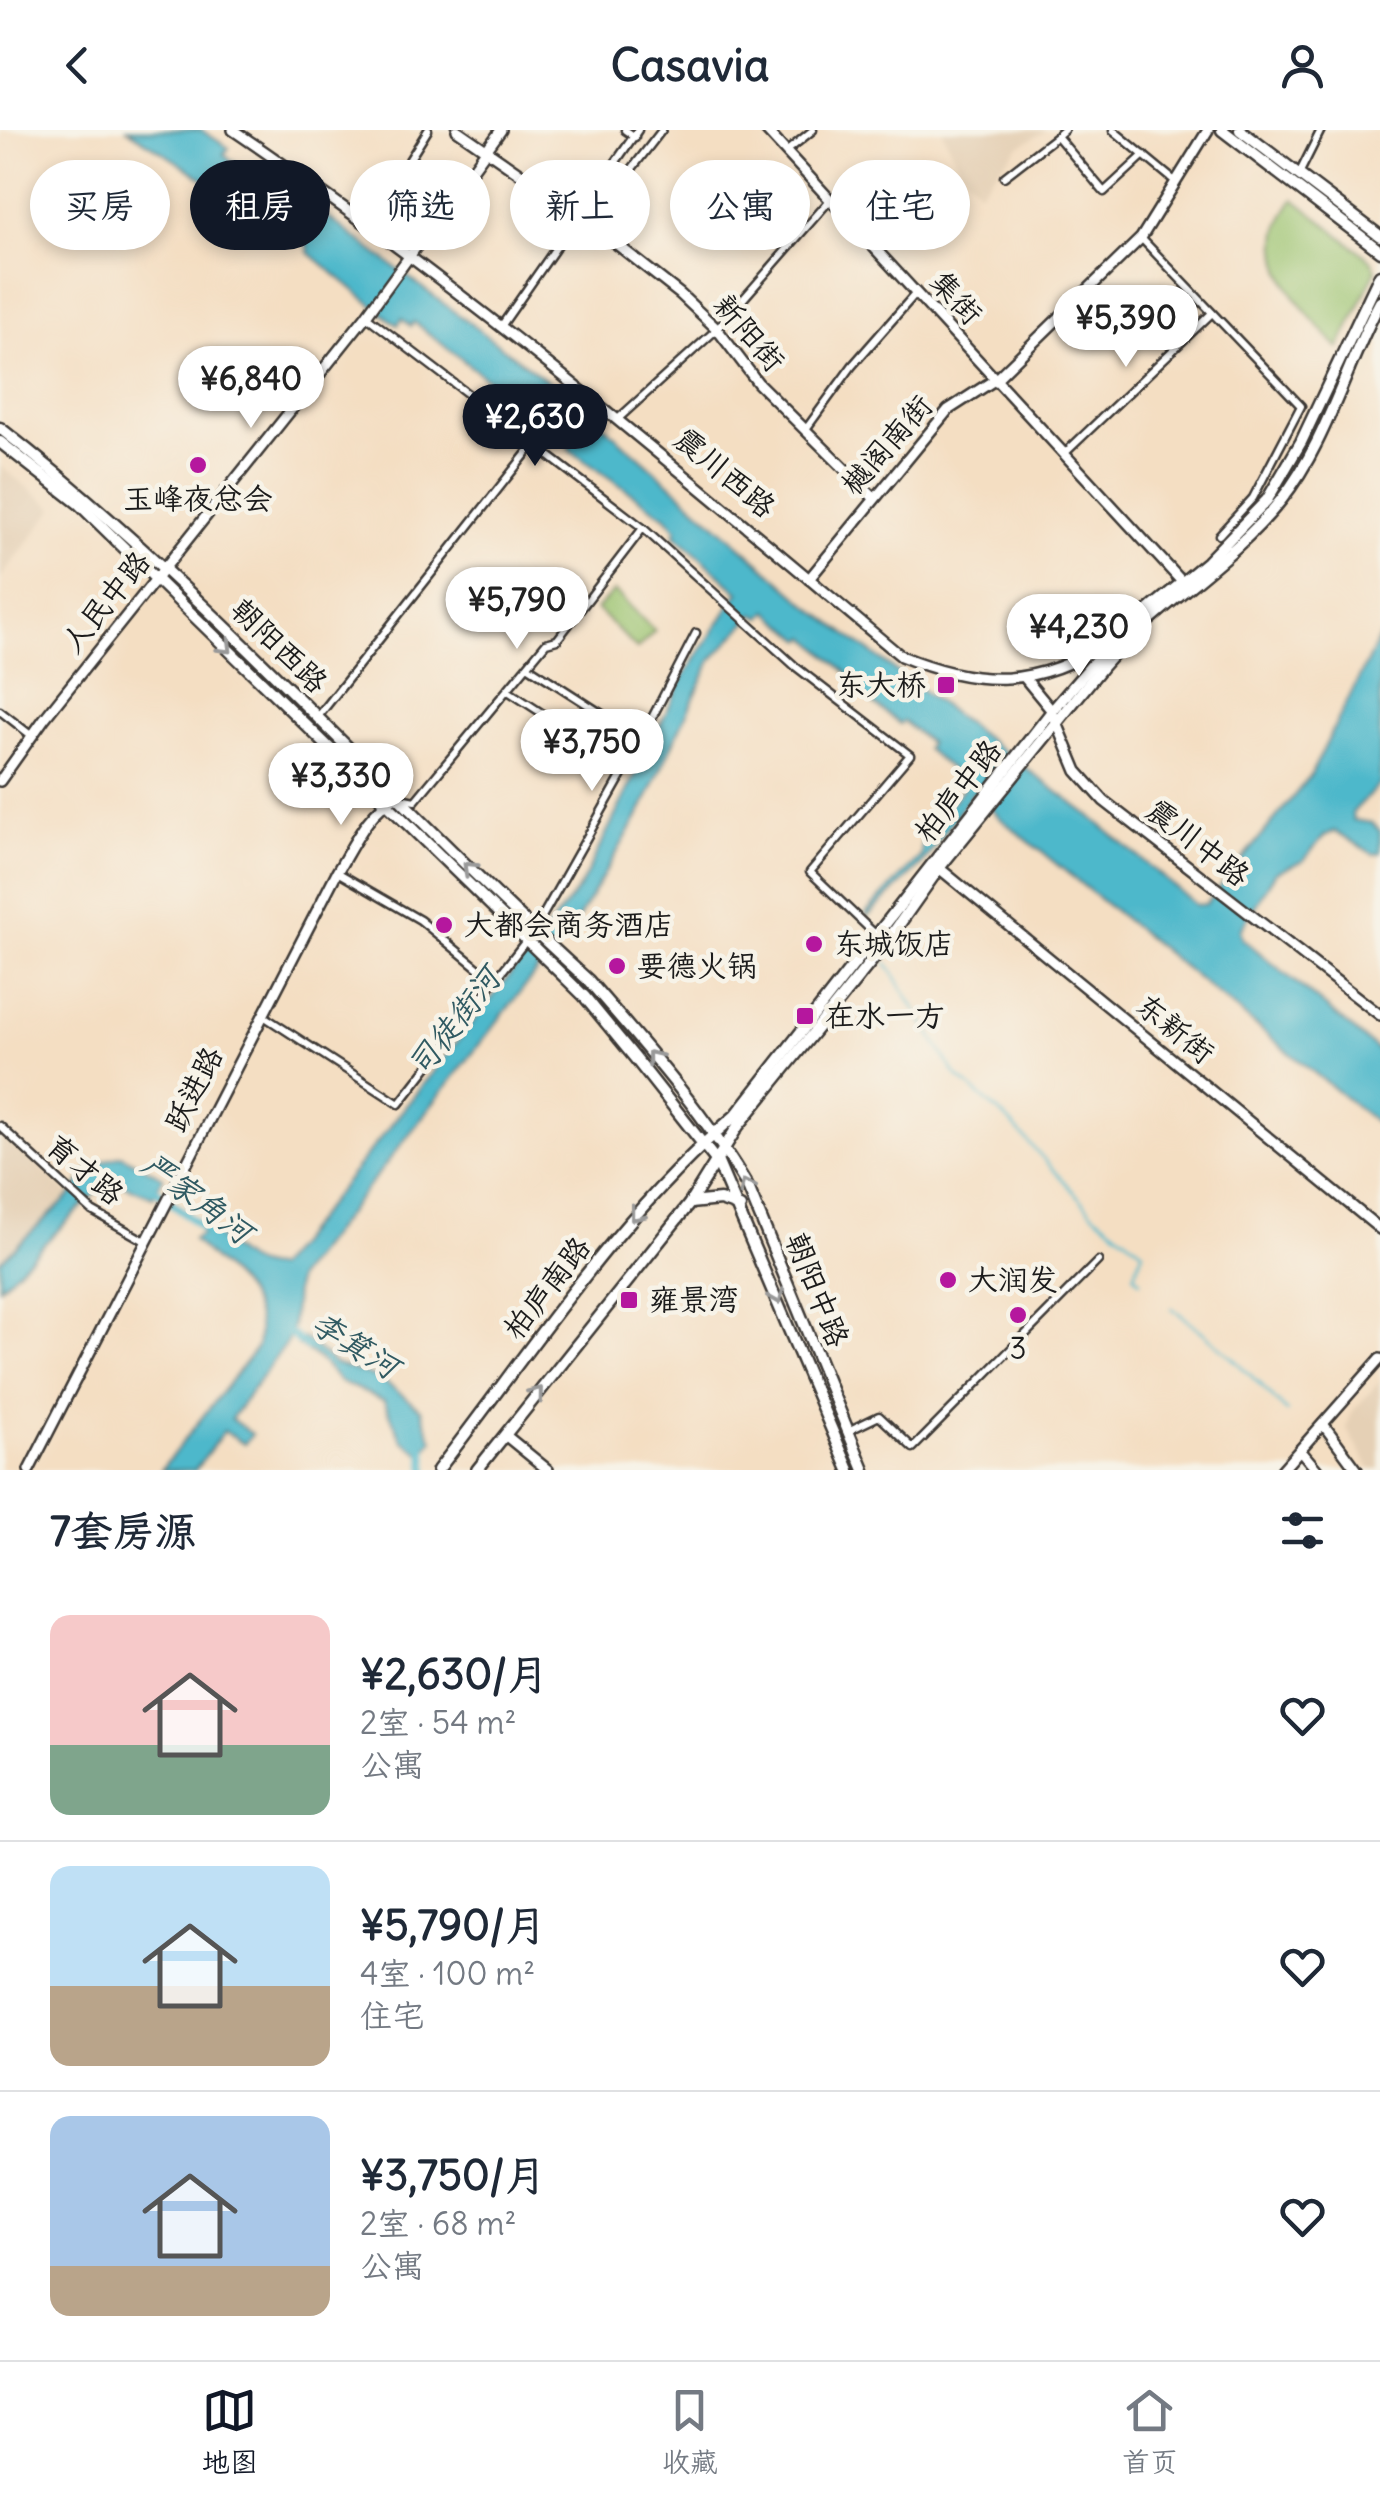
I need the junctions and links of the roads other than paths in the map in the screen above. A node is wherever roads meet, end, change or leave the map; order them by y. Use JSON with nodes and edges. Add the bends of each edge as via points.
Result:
{"nodes":[{"id":1,"x":233,"y":130,"type":"edge"},
{"id":2,"x":428,"y":130,"type":"edge"},
{"id":3,"x":458,"y":130,"type":"edge"},
{"id":4,"x":501,"y":130,"type":"edge"},
{"id":5,"x":625,"y":130,"type":"edge"},
{"id":6,"x":662,"y":130,"type":"edge"},
{"id":7,"x":766,"y":130,"type":"edge"},
{"id":8,"x":813,"y":130,"type":"edge"},
{"id":9,"x":1113,"y":130,"type":"edge"},
{"id":10,"x":1208,"y":130,"type":"edge"},
{"id":11,"x":1222,"y":130,"type":"edge"},
{"id":12,"x":1240,"y":130,"type":"edge"},
{"id":13,"x":1321,"y":130,"type":"edge"},
{"id":14,"x":637,"y":133,"type":"edge"},
{"id":15,"x":1061,"y":133,"type":"edge"},
{"id":16,"x":488,"y":151,"type":"junction"},
{"id":17,"x":787,"y":151,"type":"junction"},
{"id":18,"x":1144,"y":156,"type":"junction"},
{"id":19,"x":409,"y":160,"type":"edge"},
{"id":20,"x":617,"y":160,"type":"edge"},
{"id":21,"x":639,"y":160,"type":"edge"},
{"id":22,"x":510,"y":166,"type":"edge"},
{"id":23,"x":1004,"y":177,"type":"dead end"},
{"id":24,"x":1296,"y":181,"type":"junction"},
{"id":25,"x":1176,"y":182,"type":"junction"},
{"id":26,"x":830,"y":198,"type":"edge"},
{"id":27,"x":830,"y":200,"type":"edge"},
{"id":28,"x":350,"y":213,"type":"edge"},
{"id":29,"x":1380,"y":236,"type":"edge"},
{"id":30,"x":1141,"y":238,"type":"junction"},
{"id":31,"x":402,"y":250,"type":"edge"},
{"id":32,"x":552,"y":250,"type":"edge"},
{"id":33,"x":622,"y":250,"type":"edge"},
{"id":34,"x":878,"y":250,"type":"edge"},
{"id":35,"x":1380,"y":251,"type":"edge"},
{"id":36,"x":411,"y":256,"type":"junction"},
{"id":37,"x":1380,"y":274,"type":"edge"},
{"id":38,"x":916,"y":292,"type":"junction"},
{"id":39,"x":1380,"y":302,"type":"edge"},
{"id":40,"x":1212,"y":313,"type":"junction"},
{"id":41,"x":366,"y":316,"type":"junction"},
{"id":42,"x":502,"y":325,"type":"junction"},
{"id":43,"x":717,"y":329,"type":"junction"},
{"id":44,"x":996,"y":378,"type":"junction"},
{"id":45,"x":620,"y":418,"type":"junction"},
{"id":46,"x":0,"y":428,"type":"edge"},
{"id":47,"x":806,"y":429,"type":"junction"},
{"id":48,"x":0,"y":442,"type":"edge"},
{"id":49,"x":532,"y":445,"type":"junction"},
{"id":50,"x":1065,"y":454,"type":"junction"},
{"id":51,"x":874,"y":498,"type":"junction"},
{"id":52,"x":644,"y":528,"type":"junction"},
{"id":53,"x":1219,"y":535,"type":"dead end"},
{"id":54,"x":161,"y":574,"type":"junction"},
{"id":55,"x":809,"y":579,"type":"junction"},
{"id":56,"x":1185,"y":586,"type":"junction"},
{"id":57,"x":696,"y":633,"type":"dead end"},
{"id":58,"x":1114,"y":638,"type":"junction"},
{"id":59,"x":528,"y":667,"type":"junction"},
{"id":60,"x":1024,"y":676,"type":"junction"},
{"id":61,"x":508,"y":690,"type":"junction"},
{"id":62,"x":0,"y":711,"type":"edge"},
{"id":63,"x":1052,"y":711,"type":"junction"},
{"id":64,"x":317,"y":718,"type":"junction"},
{"id":65,"x":1058,"y":722,"type":"junction"},
{"id":66,"x":32,"y":736,"type":"junction"},
{"id":67,"x":641,"y":739,"type":"junction"},
{"id":68,"x":1037,"y":741,"type":"junction"},
{"id":69,"x":626,"y":768,"type":"junction"},
{"id":70,"x":0,"y":781,"type":"edge"},
{"id":71,"x":396,"y":798,"type":"junction"},
{"id":72,"x":384,"y":803,"type":"junction"},
{"id":73,"x":973,"y":820,"type":"junction"},
{"id":74,"x":939,"y":868,"type":"junction"},
{"id":75,"x":336,"y":872,"type":"junction"},
{"id":76,"x":536,"y":933,"type":"junction"},
{"id":77,"x":878,"y":936,"type":"junction"},
{"id":78,"x":528,"y":944,"type":"junction"},
{"id":79,"x":496,"y":982,"type":"junction"},
{"id":80,"x":260,"y":1014,"type":"junction"},
{"id":81,"x":1380,"y":1015,"type":"edge"},
{"id":82,"x":0,"y":1126,"type":"edge"},
{"id":83,"x":714,"y":1134,"type":"junction"},
{"id":84,"x":702,"y":1143,"type":"junction"},
{"id":85,"x":725,"y":1149,"type":"junction"},
{"id":86,"x":718,"y":1163,"type":"junction"},
{"id":87,"x":690,"y":1203,"type":"junction"},
{"id":88,"x":740,"y":1207,"type":"junction"},
{"id":89,"x":1380,"y":1229,"type":"edge"},
{"id":90,"x":145,"y":1241,"type":"junction"},
{"id":91,"x":1098,"y":1261,"type":"dead end"},
{"id":92,"x":1380,"y":1359,"type":"edge"},
{"id":93,"x":1323,"y":1424,"type":"junction"},
{"id":94,"x":847,"y":1431,"type":"junction"},
{"id":95,"x":504,"y":1434,"type":"junction"},
{"id":96,"x":1300,"y":1450,"type":"junction"},
{"id":97,"x":29,"y":1470,"type":"edge"},
{"id":98,"x":438,"y":1470,"type":"edge"},
{"id":99,"x":477,"y":1470,"type":"edge"},
{"id":100,"x":548,"y":1470,"type":"edge"},
{"id":101,"x":849,"y":1470,"type":"edge"},
{"id":102,"x":864,"y":1470,"type":"edge"},
{"id":103,"x":1282,"y":1470,"type":"edge"},
{"id":104,"x":1317,"y":1470,"type":"edge"},
{"id":105,"x":1357,"y":1470,"type":"edge"}],
"edges":[{"from":1,"to":28,"type":"street","name":"震川西路"},
{"from":2,"to":19,"type":"street"},
{"from":3,"to":16,"type":"street","name":"新阳街"},
{"from":4,"to":16,"type":"street","name":"人民中路"},
{"from":5,"to":14,"type":"street"},
{"from":6,"to":21,"type":"street"},
{"from":7,"to":17,"type":"street","name":"集街"},
{"from":8,"to":17,"type":"street"},
{"from":9,"to":18,"type":"street"},
{"from":10,"to":25,"type":"street","name":"樾阁南街"},
{"from":11,"to":24,"type":"main road"},
{"from":12,"to":24,"type":"main road"},
{"from":13,"to":24,"type":"street"},
{"from":14,"to":20,"type":"street"},
{"from":15,"to":18,"type":"street","via":[[1104,192]]},
{"from":15,"to":23,"type":"street"},
{"from":16,"to":22,"type":"street","name":"新阳街"},
{"from":16,"to":36,"type":"street","name":"人民中路"},
{"from":17,"to":26,"type":"street","name":"集街"},
{"from":18,"to":25,"type":"street"},
{"from":24,"to":29,"type":"main road"},
{"from":24,"to":35,"type":"main road"},
{"from":25,"to":30,"type":"street","name":"樾阁南街"},
{"from":27,"to":43,"type":"street"},
{"from":30,"to":40,"type":"street"},
{"from":30,"to":44,"type":"street","name":"樾阁南街"},
{"from":31,"to":36,"type":"street","name":"震川西路"},
{"from":32,"to":42,"type":"street"},
{"from":33,"to":43,"type":"street","name":"新阳街"},
{"from":34,"to":38,"type":"street","name":"集街"},
{"from":36,"to":41,"type":"street","name":"人民中路"},
{"from":36,"to":42,"type":"street","name":"震川西路"},
{"from":37,"to":56,"type":"main road","name":"柏庐中路","via":[[1285,472],[1248,522]]},
{"from":38,"to":44,"type":"street","name":"集街"},
{"from":38,"to":47,"type":"street"},
{"from":39,"to":56,"type":"main road","name":"柏庐中路","via":[[1289,490],[1228,559]]},
{"from":40,"to":50,"type":"street"},
{"from":40,"to":53,"type":"street","via":[[1301,406],[1253,498]]},
{"from":41,"to":49,"type":"street"},
{"from":41,"to":54,"type":"street","name":"人民中路"},
{"from":42,"to":45,"type":"street","name":"震川西路"},
{"from":43,"to":45,"type":"street"},
{"from":43,"to":47,"type":"street","name":"新阳街"},
{"from":44,"to":50,"type":"street","name":"集街"},
{"from":44,"to":51,"type":"street","name":"樾阁南街","via":[[948,410]]},
{"from":45,"to":55,"type":"street","name":"震川西路"},
{"from":46,"to":54,"type":"main road","name":"朝阳西路","via":[[87,496]]},
{"from":47,"to":51,"type":"street","name":"新阳街"},
{"from":48,"to":54,"type":"main road","name":"朝阳西路"},
{"from":49,"to":52,"type":"street"},
{"from":49,"to":64,"type":"street"},
{"from":50,"to":56,"type":"street","name":"集街"},
{"from":51,"to":55,"type":"street","name":"樾阁南街"},
{"from":52,"to":59,"type":"street"},
{"from":52,"to":77,"type":"street","via":[[752,630],[910,755],[810,872]]},
{"from":54,"to":64,"type":"main road","name":"朝阳西路"},
{"from":54,"to":66,"type":"street","name":"人民中路"},
{"from":54,"to":72,"type":"main road","name":"朝阳西路","one_way":true},
{"from":55,"to":60,"type":"street","name":"震川西路","via":[[901,656],[949,676]]},
{"from":56,"to":58,"type":"main road","name":"柏庐中路"},
{"from":56,"to":65,"type":"main road","name":"柏庐中路","via":[[1117,650]]},
{"from":57,"to":67,"type":"street"},
{"from":58,"to":60,"type":"street","name":"震川西路","via":[[1088,655]]},
{"from":58,"to":63,"type":"main road","name":"柏庐中路"},
{"from":59,"to":61,"type":"street"},
{"from":59,"to":67,"type":"street"},
{"from":60,"to":63,"type":"street","name":"震川中路"},
{"from":61,"to":69,"type":"street"},
{"from":61,"to":71,"type":"street","via":[[415,801]]},
{"from":62,"to":66,"type":"street"},
{"from":63,"to":65,"type":"street","name":"震川中路"},
{"from":63,"to":68,"type":"main road","name":"柏庐中路"},
{"from":64,"to":71,"type":"main road","name":"朝阳西路"},
{"from":65,"to":68,"type":"main road","name":"柏庐中路"},
{"from":65,"to":81,"type":"street","name":"震川中路","via":[[1077,772],[1104,801]]},
{"from":66,"to":70,"type":"street","name":"人民中路"},
{"from":67,"to":69,"type":"street"},
{"from":68,"to":73,"type":"main road","name":"柏庐中路"},
{"from":69,"to":76,"type":"street"},
{"from":71,"to":72,"type":"street"},
{"from":76,"to":71,"type":"main road","name":"朝阳西路","one_way":true},
{"from":72,"to":75,"type":"street","name":"跃进路"},
{"from":72,"to":78,"type":"main road","name":"朝阳西路"},
{"from":73,"to":74,"type":"main road","name":"柏庐中路"},
{"from":73,"to":77,"type":"main road","name":"柏庐中路"},
{"from":74,"to":85,"type":"main road","name":"柏庐中路"},
{"from":74,"to":89,"type":"street","name":"东新街"},
{"from":75,"to":79,"type":"street","via":[[420,920]]},
{"from":75,"to":80,"type":"street","name":"跃进路"},
{"from":83,"to":76,"type":"main road","name":"朝阳西路","one_way":true,"via":[[588,980]]},
{"from":77,"to":83,"type":"main road","name":"柏庐中路","via":[[736,1116]]},
{"from":78,"to":79,"type":"street"},
{"from":78,"to":84,"type":"main road","name":"朝阳西路","via":[[584,996]]},
{"from":79,"to":80,"type":"street","via":[[399,1104]]},
{"from":80,"to":90,"type":"street","name":"跃进路"},
{"from":82,"to":90,"type":"street","name":"育才路","via":[[86,1206]]},
{"from":83,"to":84,"type":"main road","name":"柏庐中路"},
{"from":83,"to":85,"type":"main road","name":"朝阳中路"},
{"from":84,"to":86,"type":"main road","name":"朝阳中路"},
{"from":84,"to":98,"type":"main road","name":"柏庐南路","one_way":true,"via":[[643,1206]]},
{"from":85,"to":86,"type":"main road","name":"柏庐中路"},
{"from":94,"to":85,"type":"main road","name":"朝阳中路","one_way":true,"via":[[748,1187]]},
{"from":86,"to":87,"type":"main road","name":"柏庐南路"},
{"from":86,"to":88,"type":"main road","name":"朝阳中路"},
{"from":87,"to":88,"type":"main road","via":[[720,1200]]},
{"from":95,"to":87,"type":"main road","name":"柏庐南路","one_way":true},
{"from":88,"to":101,"type":"main road","name":"朝阳中路","one_way":true},
{"from":90,"to":97,"type":"street","name":"跃进路"},
{"from":91,"to":94,"type":"street","via":[[913,1448],[879,1416]]},
{"from":92,"to":93,"type":"street"},
{"from":93,"to":96,"type":"street"},
{"from":93,"to":105,"type":"street"},
{"from":94,"to":102,"type":"main road","name":"朝阳中路"},
{"from":95,"to":99,"type":"main road","name":"柏庐南路"},
{"from":95,"to":100,"type":"street"},
{"from":96,"to":103,"type":"street"},
{"from":96,"to":104,"type":"street"}]}
